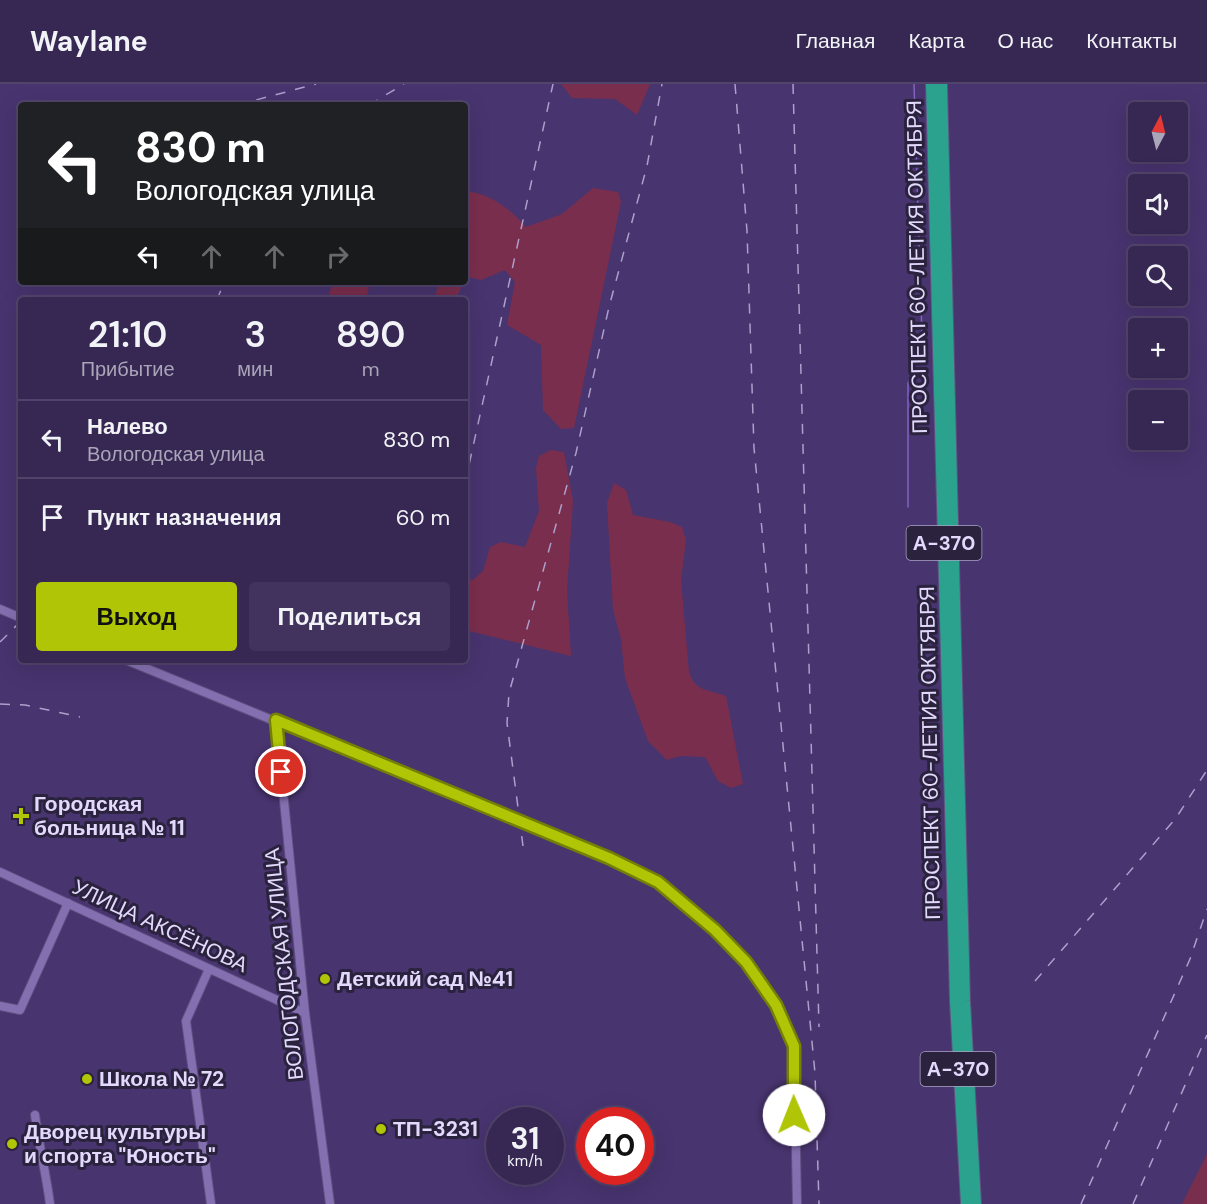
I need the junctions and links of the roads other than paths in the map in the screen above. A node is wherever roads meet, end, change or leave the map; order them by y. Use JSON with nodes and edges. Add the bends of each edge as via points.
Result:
{"nodes":[{"id":1,"x":932,"y":84,"type":"edge"},
{"id":2,"x":941,"y":84,"type":"edge"},
{"id":3,"x":0,"y":609,"type":"edge"},
{"id":4,"x":18,"y":617,"type":"edge"},
{"id":5,"x":134,"y":663,"type":"edge"},
{"id":6,"x":276,"y":720,"type":"junction"},
{"id":7,"x":0,"y":872,"type":"edge"},
{"id":8,"x":68,"y":903,"type":"junction"},
{"id":9,"x":209,"y":969,"type":"junction"},
{"id":10,"x":0,"y":1006,"type":"edge"},
{"id":11,"x":305,"y":1013,"type":"junction"},
{"id":12,"x":35,"y":1115,"type":"dead end"},
{"id":13,"x":50,"y":1204,"type":"edge"},
{"id":14,"x":211,"y":1204,"type":"edge"},
{"id":15,"x":330,"y":1204,"type":"edge"},
{"id":16,"x":796,"y":1204,"type":"edge"},
{"id":17,"x":967,"y":1204,"type":"edge"},
{"id":18,"x":975,"y":1204,"type":"edge"}],
"edges":[{"from":1,"to":17,"type":"highway","name":"ПРОСПЕКТ 60-ЛЕТИЯ ОКТЯБРЯ","number":"А-370","via":[[956,1001]]},
{"from":2,"to":18,"type":"highway","name":"ПРОСПЕКТ 60-ЛЕТИЯ ОКТЯБРЯ","number":"А-370","via":[[964,1001]]},
{"from":3,"to":4,"type":"street"},
{"from":5,"to":6,"type":"street"},
{"from":6,"to":11,"type":"street","name":"ВОЛОГОДСКАЯ УЛИЦА"},
{"from":6,"to":16,"type":"street","via":[[619,863],[658,882],[715,930],[746,962],[776,1005],[794,1046]]},
{"from":7,"to":8,"type":"street","name":"УЛИЦА АКСЁНОВА"},
{"from":8,"to":9,"type":"street","name":"УЛИЦА АКСЁНОВА"},
{"from":8,"to":10,"type":"street","via":[[20,1010]]},
{"from":9,"to":11,"type":"street","name":"УЛИЦА АКСЁНОВА"},
{"from":9,"to":14,"type":"street","via":[[186,1021]]},
{"from":11,"to":15,"type":"street","name":"ВОЛОГОДСКАЯ УЛИЦА"},
{"from":12,"to":13,"type":"street"}]}
